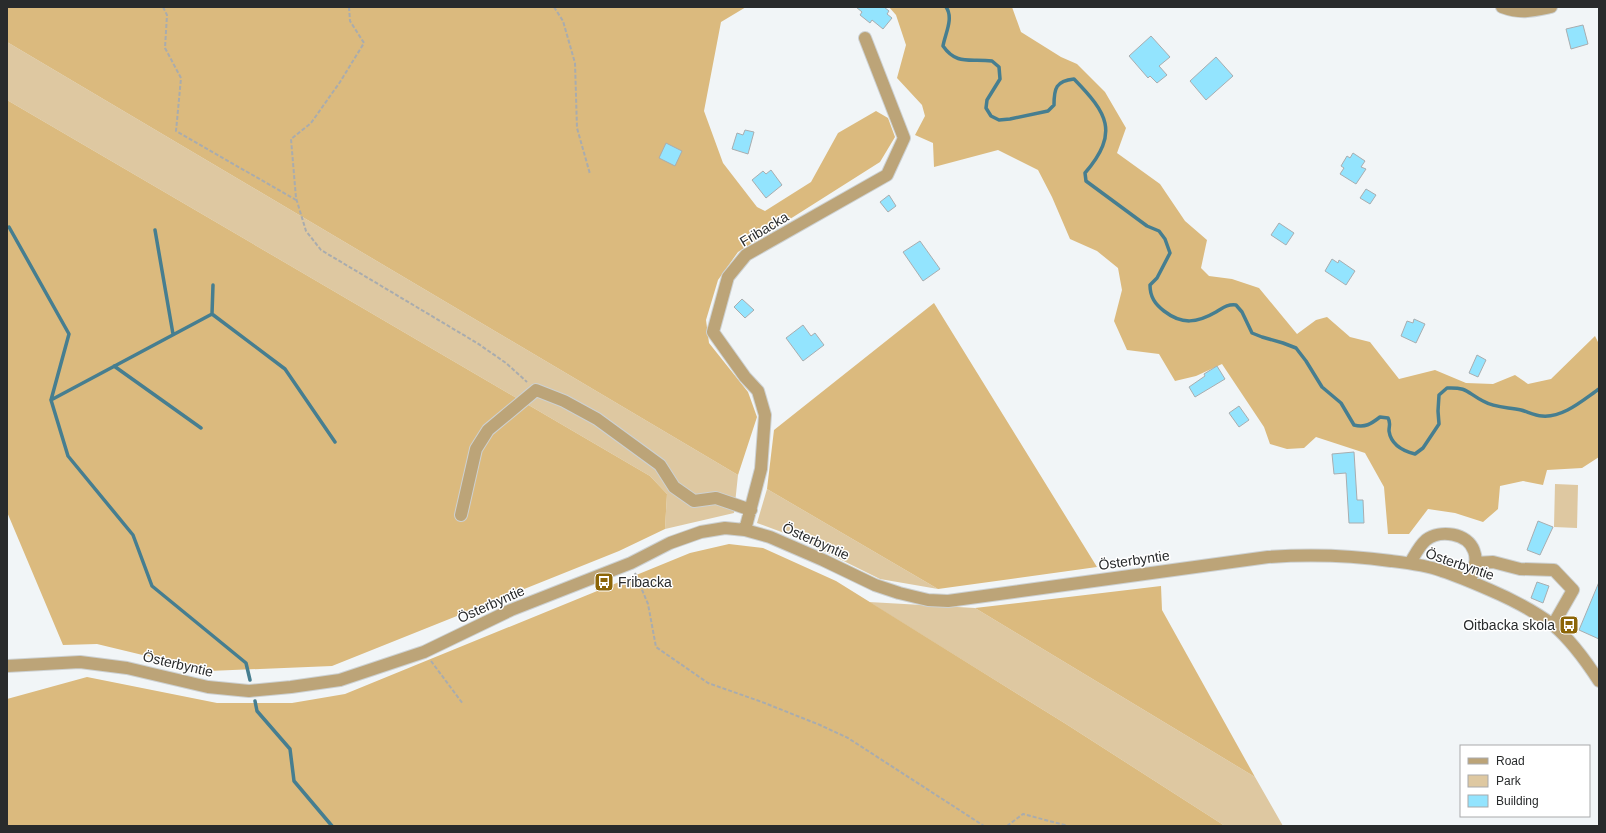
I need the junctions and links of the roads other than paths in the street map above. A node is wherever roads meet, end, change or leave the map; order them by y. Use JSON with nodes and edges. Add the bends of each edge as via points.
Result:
{"nodes":[{"id":1,"x":1502,"y":7,"type":"edge"},
{"id":2,"x":1551,"y":7,"type":"edge"},
{"id":3,"x":865,"y":38,"type":"dead end"},
{"id":4,"x":751,"y":510,"type":"junction"},
{"id":5,"x":461,"y":515,"type":"dead end"},
{"id":6,"x":745,"y":530,"type":"junction"},
{"id":7,"x":1410,"y":563,"type":"junction"},
{"id":8,"x":1475,"y":563,"type":"junction"},
{"id":9,"x":1470,"y":581,"type":"junction"},
{"id":10,"x":1553,"y":625,"type":"junction"},
{"id":11,"x":7,"y":666,"type":"edge"},
{"id":12,"x":1599,"y":681,"type":"edge"}],
"edges":[{"from":1,"to":2,"type":"street","via":[[1514,12],[1527,12]]},
{"from":3,"to":4,"type":"street","name":"Fribacka","via":[[904,138],[887,175],[746,255],[728,277],[713,332],[758,391],[765,415],[761,468]]},
{"from":4,"to":5,"type":"street","via":[[716,498],[694,501],[674,487],[660,465],[597,420],[564,401],[536,390],[488,430],[476,449]]},
{"from":4,"to":6,"type":"street","name":"Fribacka"},
{"from":6,"to":7,"type":"street","name":"Österbyntie","via":[[770,537],[875,585],[928,600],[948,601],[1268,557],[1314,554],[1362,556]]},
{"from":6,"to":11,"type":"street","name":"Österbyntie","via":[[725,528],[701,532],[670,543],[631,563],[511,610],[424,652],[340,680],[250,691],[208,687],[127,668],[80,662]]},
{"from":7,"to":8,"type":"street","via":[[1427,540],[1435,535],[1448,533],[1467,542],[1474,551]]},
{"from":7,"to":9,"type":"street","name":"Österbyntie","via":[[1441,570]]},
{"from":8,"to":9,"type":"street"},
{"from":8,"to":10,"type":"street","via":[[1493,562],[1520,569],[1554,570],[1573,590]]},
{"from":9,"to":10,"type":"street","name":"Österbyntie","via":[[1507,597]]},
{"from":10,"to":12,"type":"street","name":"Österbyntie","via":[[1584,658]]}]}
